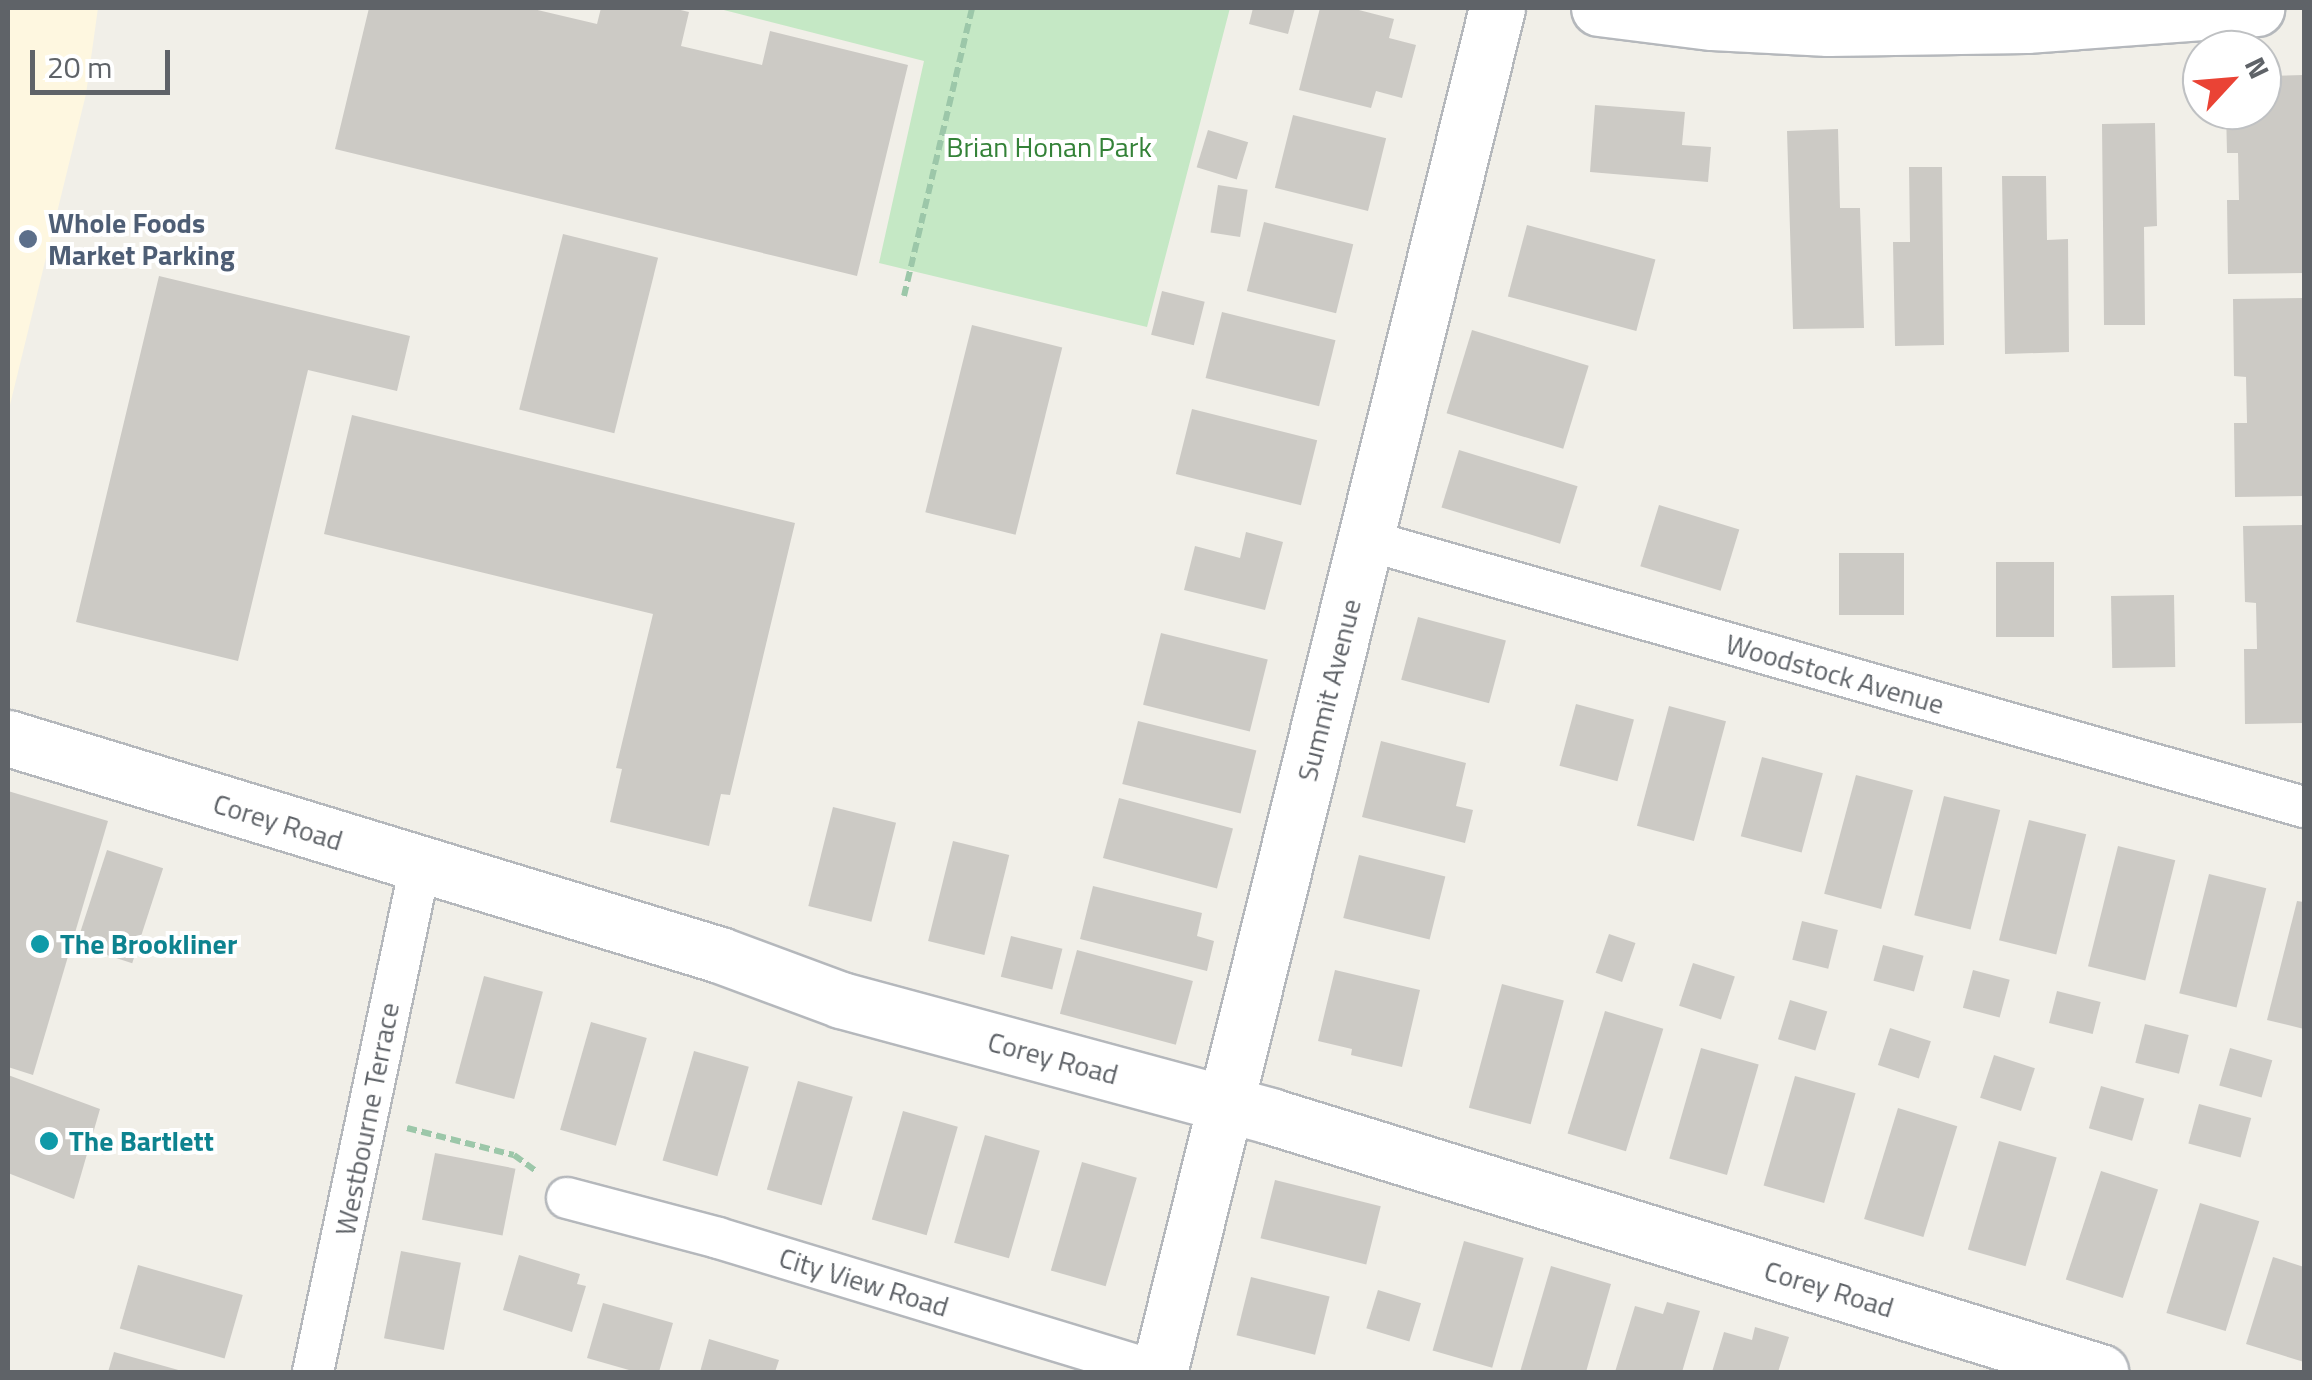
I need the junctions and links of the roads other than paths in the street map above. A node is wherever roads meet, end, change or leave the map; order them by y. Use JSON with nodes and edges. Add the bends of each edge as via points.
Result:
{"nodes":[{"id":1,"x":1496,"y":8,"type":"edge"},
{"id":2,"x":1598,"y":8,"type":"edge"},
{"id":3,"x":2256,"y":8,"type":"edge"},
{"id":4,"x":2192,"y":9,"type":"edge"},
{"id":5,"x":1366,"y":540,"type":"junction"},
{"id":6,"x":8,"y":738,"type":"edge"},
{"id":7,"x":2304,"y":807,"type":"edge"},
{"id":8,"x":420,"y":866,"type":"junction"},
{"id":9,"x":1226,"y":1106,"type":"junction"},
{"id":10,"x":567,"y":1198,"type":"road end"},
{"id":11,"x":313,"y":1372,"type":"edge"},
{"id":12,"x":1159,"y":1372,"type":"edge"},
{"id":13,"x":2100,"y":1372,"type":"edge"}],
"edges":[{"from":1,"to":5,"type":"street","name":"Summit Avenue"},
{"from":2,"to":4,"type":"street","via":[[1828,28],[2026,25]]},
{"from":3,"to":4,"type":"street"},
{"from":5,"to":7,"type":"street","name":"Woodstock Avenue"},
{"from":5,"to":9,"type":"street","name":"Summit Avenue"},
{"from":6,"to":8,"type":"street","name":"Corey Road"},
{"from":8,"to":9,"type":"street","name":"Corey Road","via":[[720,955],[841,1000]]},
{"from":8,"to":11,"type":"street","name":"Westbourne Terrace"},
{"from":9,"to":12,"type":"street","name":"Summit Avenue"},
{"from":9,"to":13,"type":"street","name":"Corey Road"},
{"from":10,"to":12,"type":"street","name":"City View Road"}]}
